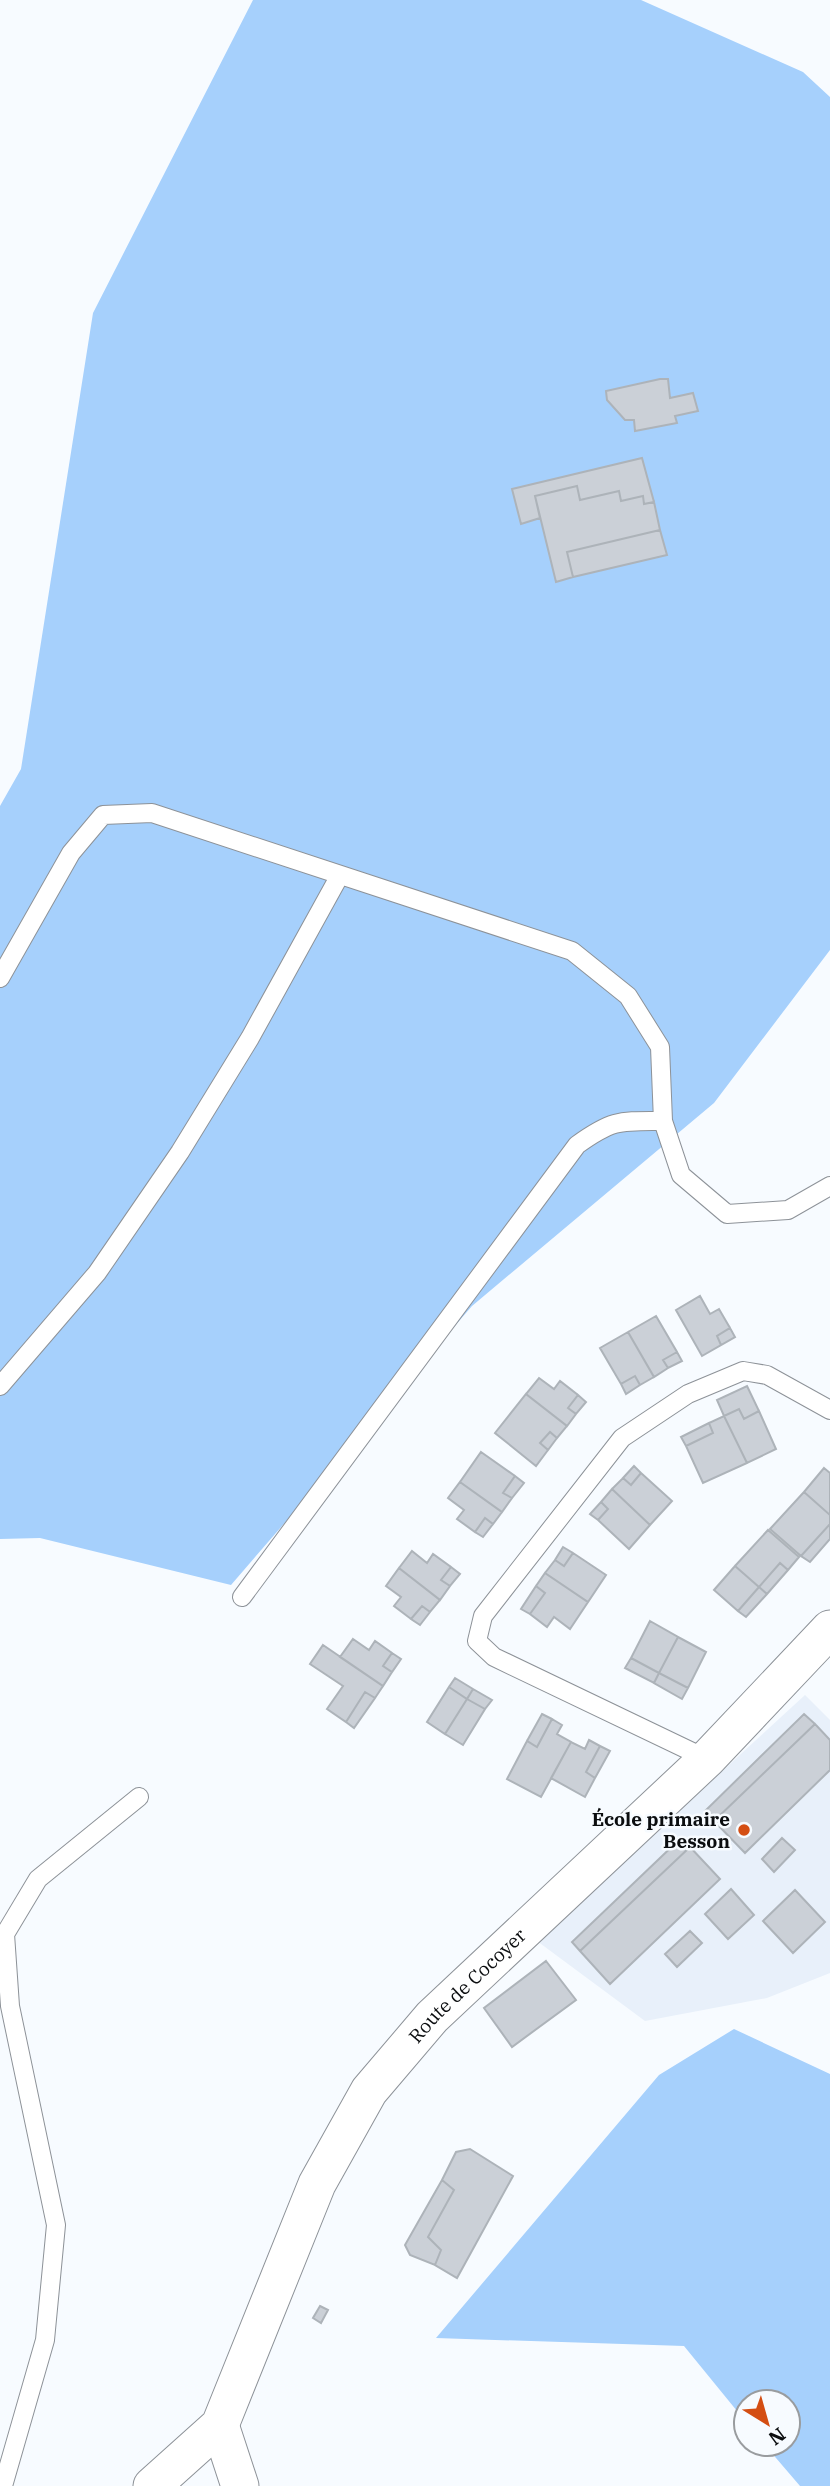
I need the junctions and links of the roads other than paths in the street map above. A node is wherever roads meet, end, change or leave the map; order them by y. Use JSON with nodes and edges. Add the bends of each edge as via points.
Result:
{"nodes":[{"id":1,"x":340,"y":875,"type":"junction"},
{"id":2,"x":0,"y":978,"type":"edge"},
{"id":3,"x":663,"y":1121,"type":"junction"},
{"id":4,"x":830,"y":1186,"type":"edge"},
{"id":5,"x":0,"y":1386,"type":"edge"},
{"id":6,"x":830,"y":1410,"type":"edge"},
{"id":7,"x":242,"y":1597,"type":"dead end"},
{"id":8,"x":830,"y":1629,"type":"edge"},
{"id":9,"x":707,"y":1759,"type":"junction"},
{"id":10,"x":139,"y":1797,"type":"dead end"},
{"id":11,"x":220,"y":2425,"type":"junction"},
{"id":12,"x":3,"y":2486,"type":"edge"},
{"id":13,"x":152,"y":2486,"type":"edge"},
{"id":14,"x":240,"y":2486,"type":"edge"}],
"edges":[{"from":1,"to":2,"type":"lane","via":[[152,813],[103,815],[71,853]]},
{"from":1,"to":3,"type":"lane","via":[[572,951],[628,996],[660,1046]]},
{"from":1,"to":5,"type":"lane","via":[[250,1038],[180,1152],[97,1273]]},
{"from":3,"to":4,"type":"lane","via":[[681,1175],[727,1214],[788,1210]]},
{"from":3,"to":7,"type":"lane","via":[[619,1121],[576,1145]]},
{"from":6,"to":9,"type":"lane","via":[[767,1376],[743,1371],[688,1394],[622,1438],[483,1616],[477,1641],[494,1657]]},
{"from":8,"to":9,"type":"street","name":"Route de Cocoyer"},
{"from":9,"to":11,"type":"street","name":"Route de Cocoyer","via":[[432,2017],[369,2091],[317,2185]]},
{"from":10,"to":12,"type":"lane","via":[[38,1879],[5,1934],[10,2006],[56,2224],[45,2340]]},
{"from":11,"to":13,"type":"street"},
{"from":11,"to":14,"type":"street"}]}
